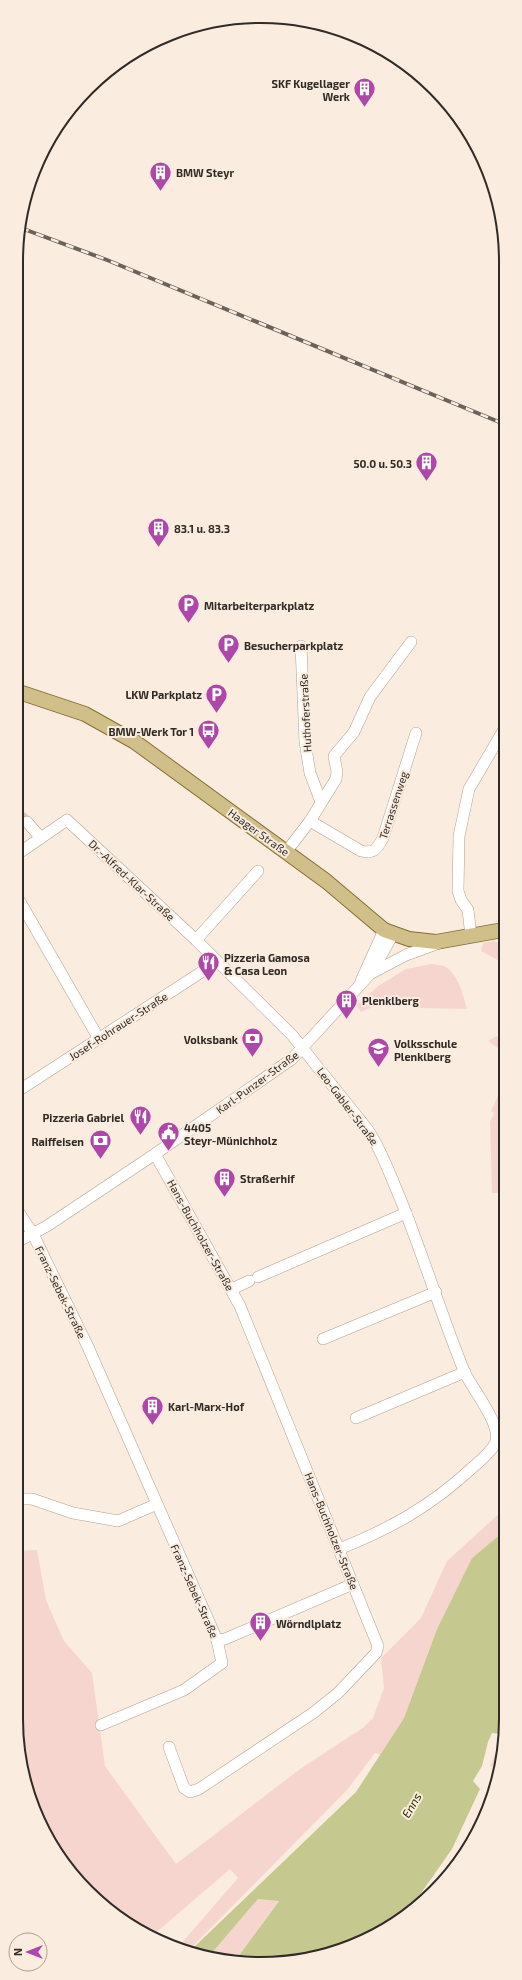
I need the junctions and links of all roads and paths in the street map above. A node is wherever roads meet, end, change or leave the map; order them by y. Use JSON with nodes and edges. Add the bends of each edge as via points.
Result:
{"nodes":[{"id":1,"x":412,"y":642,"type":"dead end"},
{"id":2,"x":301,"y":646,"type":"dead end"},
{"id":3,"x":23,"y":693,"type":"edge"},
{"id":4,"x":416,"y":733,"type":"dead end"},
{"id":5,"x":499,"y":738,"type":"edge"},
{"id":6,"x":321,"y":802,"type":"junction"},
{"id":7,"x":23,"y":819,"type":"tunnel mouth"},
{"id":8,"x":310,"y":821,"type":"junction"},
{"id":9,"x":41,"y":838,"type":"junction"},
{"id":10,"x":23,"y":850,"type":"edge"},
{"id":11,"x":286,"y":852,"type":"junction"},
{"id":12,"x":258,"y":871,"type":"dead end"},
{"id":13,"x":23,"y":909,"type":"edge"},
{"id":14,"x":499,"y":931,"type":"edge"},
{"id":15,"x":388,"y":932,"type":"junction"},
{"id":16,"x":471,"y":936,"type":"junction"},
{"id":17,"x":196,"y":940,"type":"junction"},
{"id":18,"x":449,"y":940,"type":"junction"},
{"id":19,"x":217,"y":962,"type":"junction"},
{"id":20,"x":370,"y":974,"type":"junction"},
{"id":21,"x":361,"y":983,"type":"junction"},
{"id":22,"x":99,"y":1039,"type":"junction"},
{"id":23,"x":303,"y":1048,"type":"junction"},
{"id":24,"x":23,"y":1088,"type":"edge"},
{"id":25,"x":155,"y":1154,"type":"junction"},
{"id":26,"x":406,"y":1213,"type":"junction"},
{"id":27,"x":23,"y":1219,"type":"edge"},
{"id":28,"x":33,"y":1234,"type":"junction"},
{"id":29,"x":23,"y":1239,"type":"edge"},
{"id":30,"x":232,"y":1289,"type":"junction"},
{"id":31,"x":436,"y":1292,"type":"junction"},
{"id":32,"x":323,"y":1339,"type":"dead end"},
{"id":33,"x":465,"y":1372,"type":"junction"},
{"id":34,"x":356,"y":1418,"type":"dead end"},
{"id":35,"x":23,"y":1499,"type":"edge"},
{"id":36,"x":157,"y":1504,"type":"junction"},
{"id":37,"x":338,"y":1549,"type":"junction"},
{"id":38,"x":353,"y":1584,"type":"junction"},
{"id":39,"x":217,"y":1640,"type":"junction"},
{"id":40,"x":101,"y":1725,"type":"dead end"},
{"id":41,"x":169,"y":1747,"type":"dead end"}],
"edges":[{"from":1,"to":6,"type":"street","via":[[370,697],[354,732],[334,756],[336,779]]},
{"from":2,"to":6,"type":"street","name":"Huthoferstraße","via":[[305,742],[310,773]]},
{"from":3,"to":11,"type":"main road","name":"Haager Straße","via":[[71,709],[111,728],[162,761]]},
{"from":4,"to":8,"type":"street","name":"Terrassenweg","via":[[383,838],[376,850],[369,853],[361,851]]},
{"from":5,"to":16,"type":"street","via":[[469,789],[459,836],[458,891],[468,910]]},
{"from":6,"to":8,"type":"street"},
{"from":7,"to":9,"type":"street"},
{"from":8,"to":11,"type":"street"},
{"from":9,"to":10,"type":"street"},
{"from":9,"to":17,"type":"street","name":"Dr.-Alfred-Klar-Straße","via":[[67,820]]},
{"from":11,"to":15,"type":"main road","name":"Haager Straße"},
{"from":12,"to":17,"type":"street"},
{"from":13,"to":22,"type":"street"},
{"from":14,"to":16,"type":"main road","name":"Haager Straße"},
{"from":15,"to":18,"type":"main road","name":"Haager Straße","via":[[424,942]]},
{"from":15,"to":20,"type":"street","name":"Karl-Punzer-Straße","via":[[382,956]]},
{"from":15,"to":21,"type":"street","name":"Karl-Punzer-Straße"},
{"from":16,"to":18,"type":"main road","name":"Haager Straße"},
{"from":17,"to":19,"type":"street","name":"Dr.-Alfred-Klar-Straße"},
{"from":18,"to":20,"type":"street","name":"Karl-Punzer-Straße","via":[[406,955]]},
{"from":19,"to":22,"type":"street","name":"Josef-Rohrauer-Straße"},
{"from":19,"to":23,"type":"street","name":"Dr.-Alfred-Klar-Straße"},
{"from":20,"to":21,"type":"street","name":"Karl-Punzer-Straße"},
{"from":21,"to":23,"type":"street","name":"Karl-Punzer-Straße"},
{"from":22,"to":24,"type":"street","name":"Josef-Rohrauer-Straße"},
{"from":23,"to":25,"type":"street","name":"Karl-Punzer-Straße","via":[[282,1067]]},
{"from":23,"to":26,"type":"street","name":"Leo-Gabler-Straße","via":[[378,1146]]},
{"from":25,"to":28,"type":"street","name":"Karl-Punzer-Straße"},
{"from":25,"to":30,"type":"street","name":"Hans-Buchholzer-Straße"},
{"from":26,"to":30,"type":"street"},
{"from":26,"to":31,"type":"street","name":"Leo-Gabler-Straße"},
{"from":27,"to":28,"type":"street","name":"Franz-Sebek-Straße"},
{"from":28,"to":29,"type":"street","name":"Karl-Punzer-Straße"},
{"from":28,"to":36,"type":"street","name":"Franz-Sebek-Straße","via":[[88,1347]]},
{"from":30,"to":37,"type":"street","name":"Hans-Buchholzer-Straße"},
{"from":31,"to":32,"type":"street"},
{"from":31,"to":33,"type":"street","name":"Leo-Gabler-Straße"},
{"from":33,"to":34,"type":"street"},
{"from":33,"to":37,"type":"street","name":"Leo-Gabler-Straße","via":[[491,1417],[496,1433],[495,1444],[456,1483],[423,1507],[397,1523]]},
{"from":35,"to":36,"type":"street","via":[[32,1499],[73,1514],[118,1520]]},
{"from":36,"to":39,"type":"street","name":"Franz-Sebek-Straße"},
{"from":37,"to":38,"type":"street","name":"Hans-Buchholzer-Straße"},
{"from":38,"to":39,"type":"street","via":[[225,1639]]},
{"from":38,"to":41,"type":"street","name":"Hans-Buchholzer-Straße","via":[[378,1646],[376,1653],[338,1693],[199,1789],[190,1792],[184,1788]]},
{"from":39,"to":40,"type":"street","name":"Franz-Sebek-Straße","via":[[222,1663],[184,1690]]}]}
